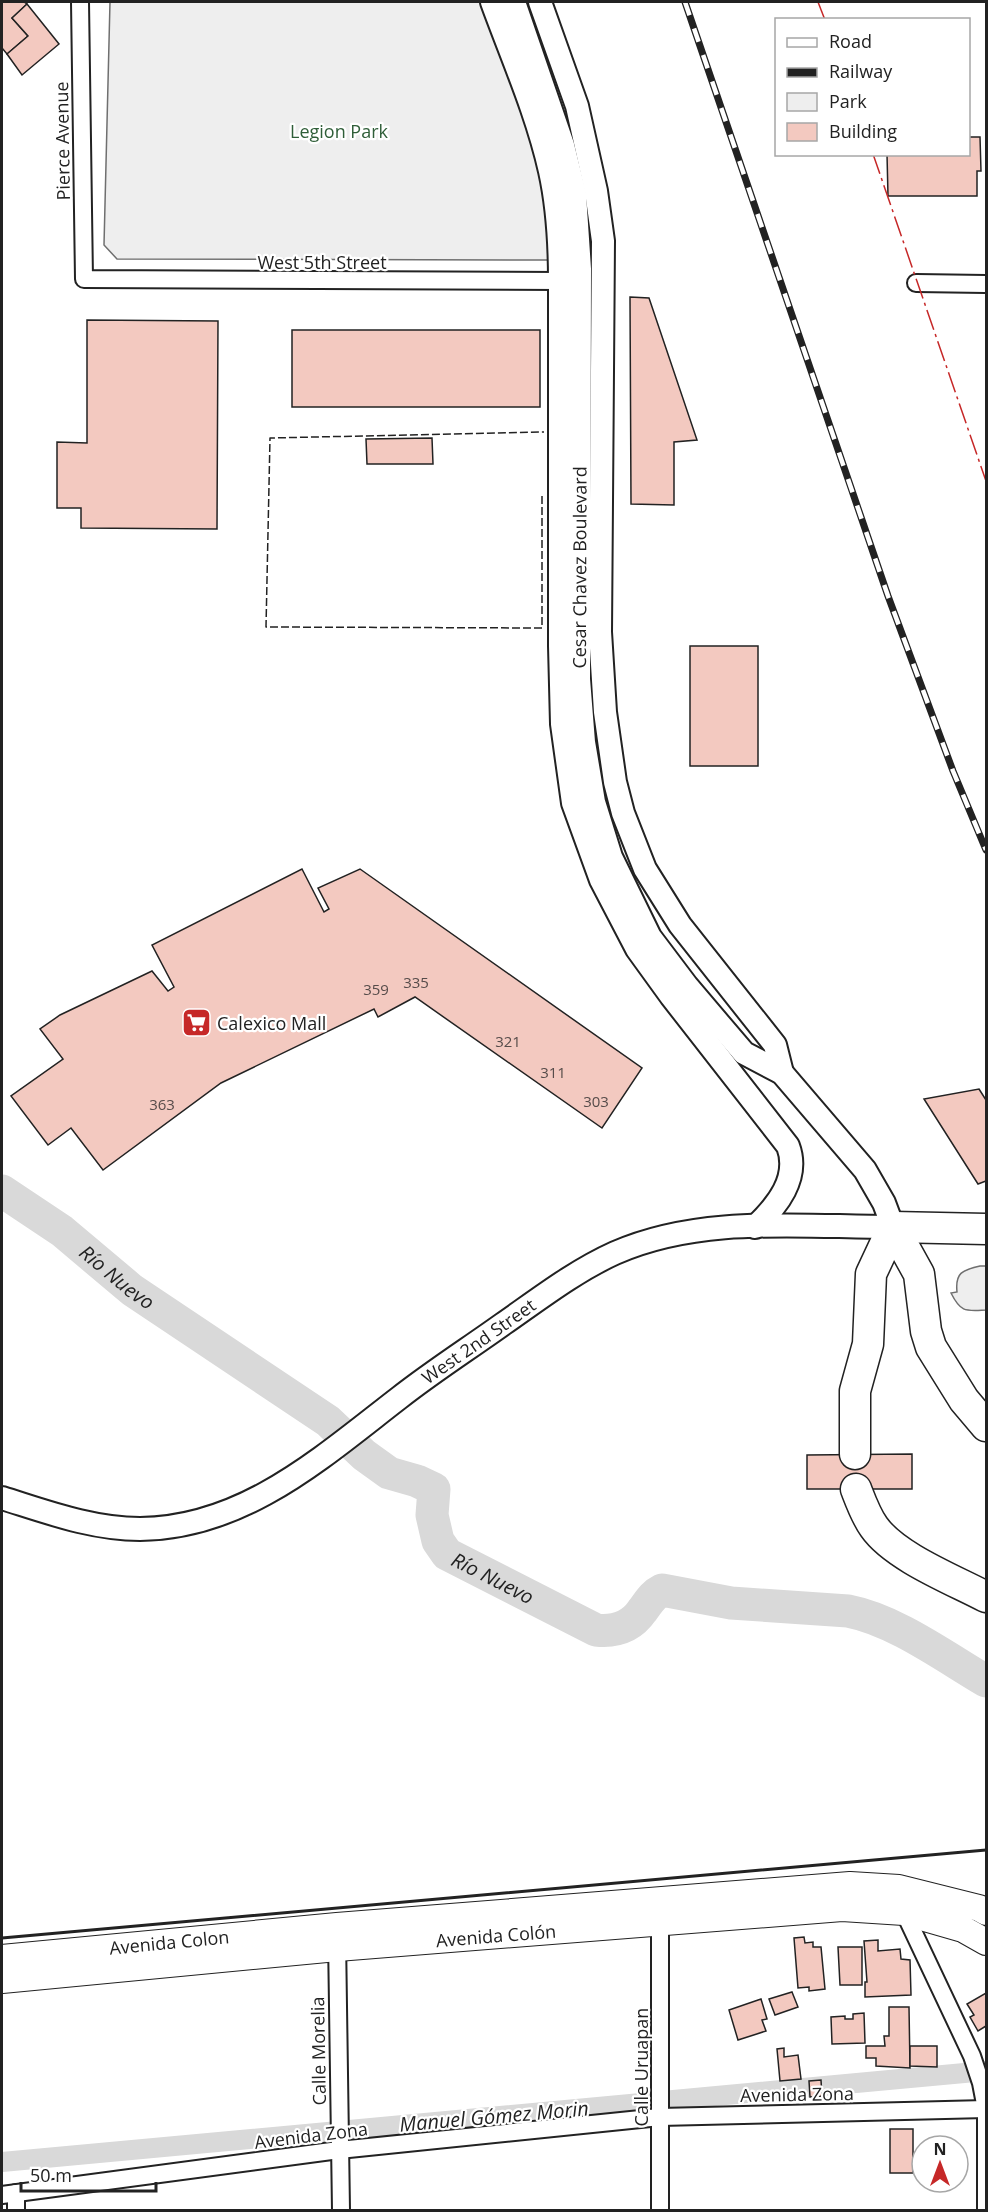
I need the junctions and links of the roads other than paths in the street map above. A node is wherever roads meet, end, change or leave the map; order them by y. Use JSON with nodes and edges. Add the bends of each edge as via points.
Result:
{"nodes":[{"id":1,"x":80,"y":2,"type":"edge"},
{"id":2,"x":492,"y":2,"type":"edge"},
{"id":3,"x":514,"y":2,"type":"edge"},
{"id":4,"x":540,"y":2,"type":"edge"},
{"id":5,"x":84,"y":279,"type":"joint"},
{"id":6,"x":560,"y":281,"type":"junction"},
{"id":7,"x":916,"y":283,"type":"dead end"},
{"id":8,"x":987,"y":284,"type":"edge"},
{"id":9,"x":782,"y":1073,"type":"junction"},
{"id":10,"x":755,"y":1227,"type":"junction"},
{"id":11,"x":893,"y":1227,"type":"junction"},
{"id":12,"x":987,"y":1229,"type":"edge"},
{"id":13,"x":987,"y":1426,"type":"edge"},
{"id":14,"x":855,"y":1454,"type":"dead end"},
{"id":15,"x":855,"y":1489,"type":"dead end"},
{"id":16,"x":2,"y":1498,"type":"edge"},
{"id":17,"x":987,"y":1597,"type":"edge"},
{"id":18,"x":904,"y":1912,"type":"junction"},
{"id":19,"x":987,"y":1912,"type":"edge"},
{"id":20,"x":660,"y":1923,"type":"junction"},
{"id":21,"x":337,"y":1937,"type":"junction"},
{"id":22,"x":987,"y":1942,"type":"edge"},
{"id":23,"x":2,"y":1958,"type":"edge"},
{"id":24,"x":2,"y":1980,"type":"edge"},
{"id":25,"x":986,"y":2109,"type":"edge"},
{"id":26,"x":660,"y":2117,"type":"junction"},
{"id":27,"x":339,"y":2150,"type":"junction"},
{"id":28,"x":9,"y":2194,"type":"edge"},
{"id":29,"x":16,"y":2211,"type":"edge"},
{"id":30,"x":340,"y":2211,"type":"edge"},
{"id":31,"x":660,"y":2211,"type":"edge"},
{"id":32,"x":986,"y":2211,"type":"edge"}],
"edges":[{"from":1,"to":5,"type":"street","name":"Pierce Avenue"},
{"from":2,"to":6,"type":"main road","via":[[549,170],[558,223]]},
{"from":3,"to":9,"type":"main road","name":"Cesar Chavez Boulevard","via":[[575,194],[580,269],[579,679],[594,802],[611,857],[650,937],[744,1053]]},
{"from":4,"to":9,"type":"main road","name":"Cesar Chavez Boulevard","via":[[577,106],[603,241],[600,632],[615,782],[645,869],[680,925],[775,1045]]},
{"from":5,"to":6,"type":"street","name":"West 5th Street"},
{"from":6,"to":10,"type":"main road","via":[[560,645],[562,724],[573,802],[601,880],[637,949],[788,1146],[792,1157],[788,1184]]},
{"from":7,"to":8,"type":"street"},
{"from":9,"to":11,"type":"main road","name":"Cesar Chavez Boulevard","via":[[865,1170]]},
{"from":10,"to":11,"type":"main road","name":"West 2nd Street"},
{"from":10,"to":16,"type":"main road","name":"West 2nd Street","via":[[666,1235],[592,1264],[419,1383],[313,1465],[232,1510],[183,1526],[110,1528]]},
{"from":11,"to":12,"type":"highway","name":"West 2nd Street"},
{"from":11,"to":13,"type":"highway","name":"Cesar Chavez Boulevard","via":[[919,1274],[931,1347],[964,1400]]},
{"from":11,"to":14,"type":"highway","via":[[871,1274],[868,1344],[855,1392]]},
{"from":15,"to":17,"type":"highway","via":[[873,1527],[886,1542]]},
{"from":18,"to":20,"type":"main road","name":"Avenida Colón","via":[[842,1908]]},
{"from":18,"to":22,"type":"main road","name":"Avenida Colón","via":[[963,1929]]},
{"from":18,"to":25,"type":"street","via":[[972,2056]]},
{"from":19,"to":21,"type":"main road","name":"Avenida Colón","via":[[899,1888],[850,1885]]},
{"from":20,"to":21,"type":"main road","name":"Avenida Colón"},
{"from":20,"to":26,"type":"street","name":"Calle Uruapan"},
{"from":21,"to":23,"type":"main road","name":"Avenida Colon"},
{"from":21,"to":24,"type":"main road","name":"Avenida Colón"},
{"from":21,"to":27,"type":"street","name":"Calle Morelia"},
{"from":25,"to":26,"type":"street","name":"Avenida Zona"},
{"from":25,"to":32,"type":"street"},
{"from":26,"to":27,"type":"street","name":"Avenida Zona"},
{"from":26,"to":31,"type":"street","name":"Calle Uruapan"},
{"from":27,"to":28,"type":"street","name":"Avenida Zona"},
{"from":27,"to":30,"type":"street","name":"Calle Morelia"},
{"from":28,"to":29,"type":"street"}]}
